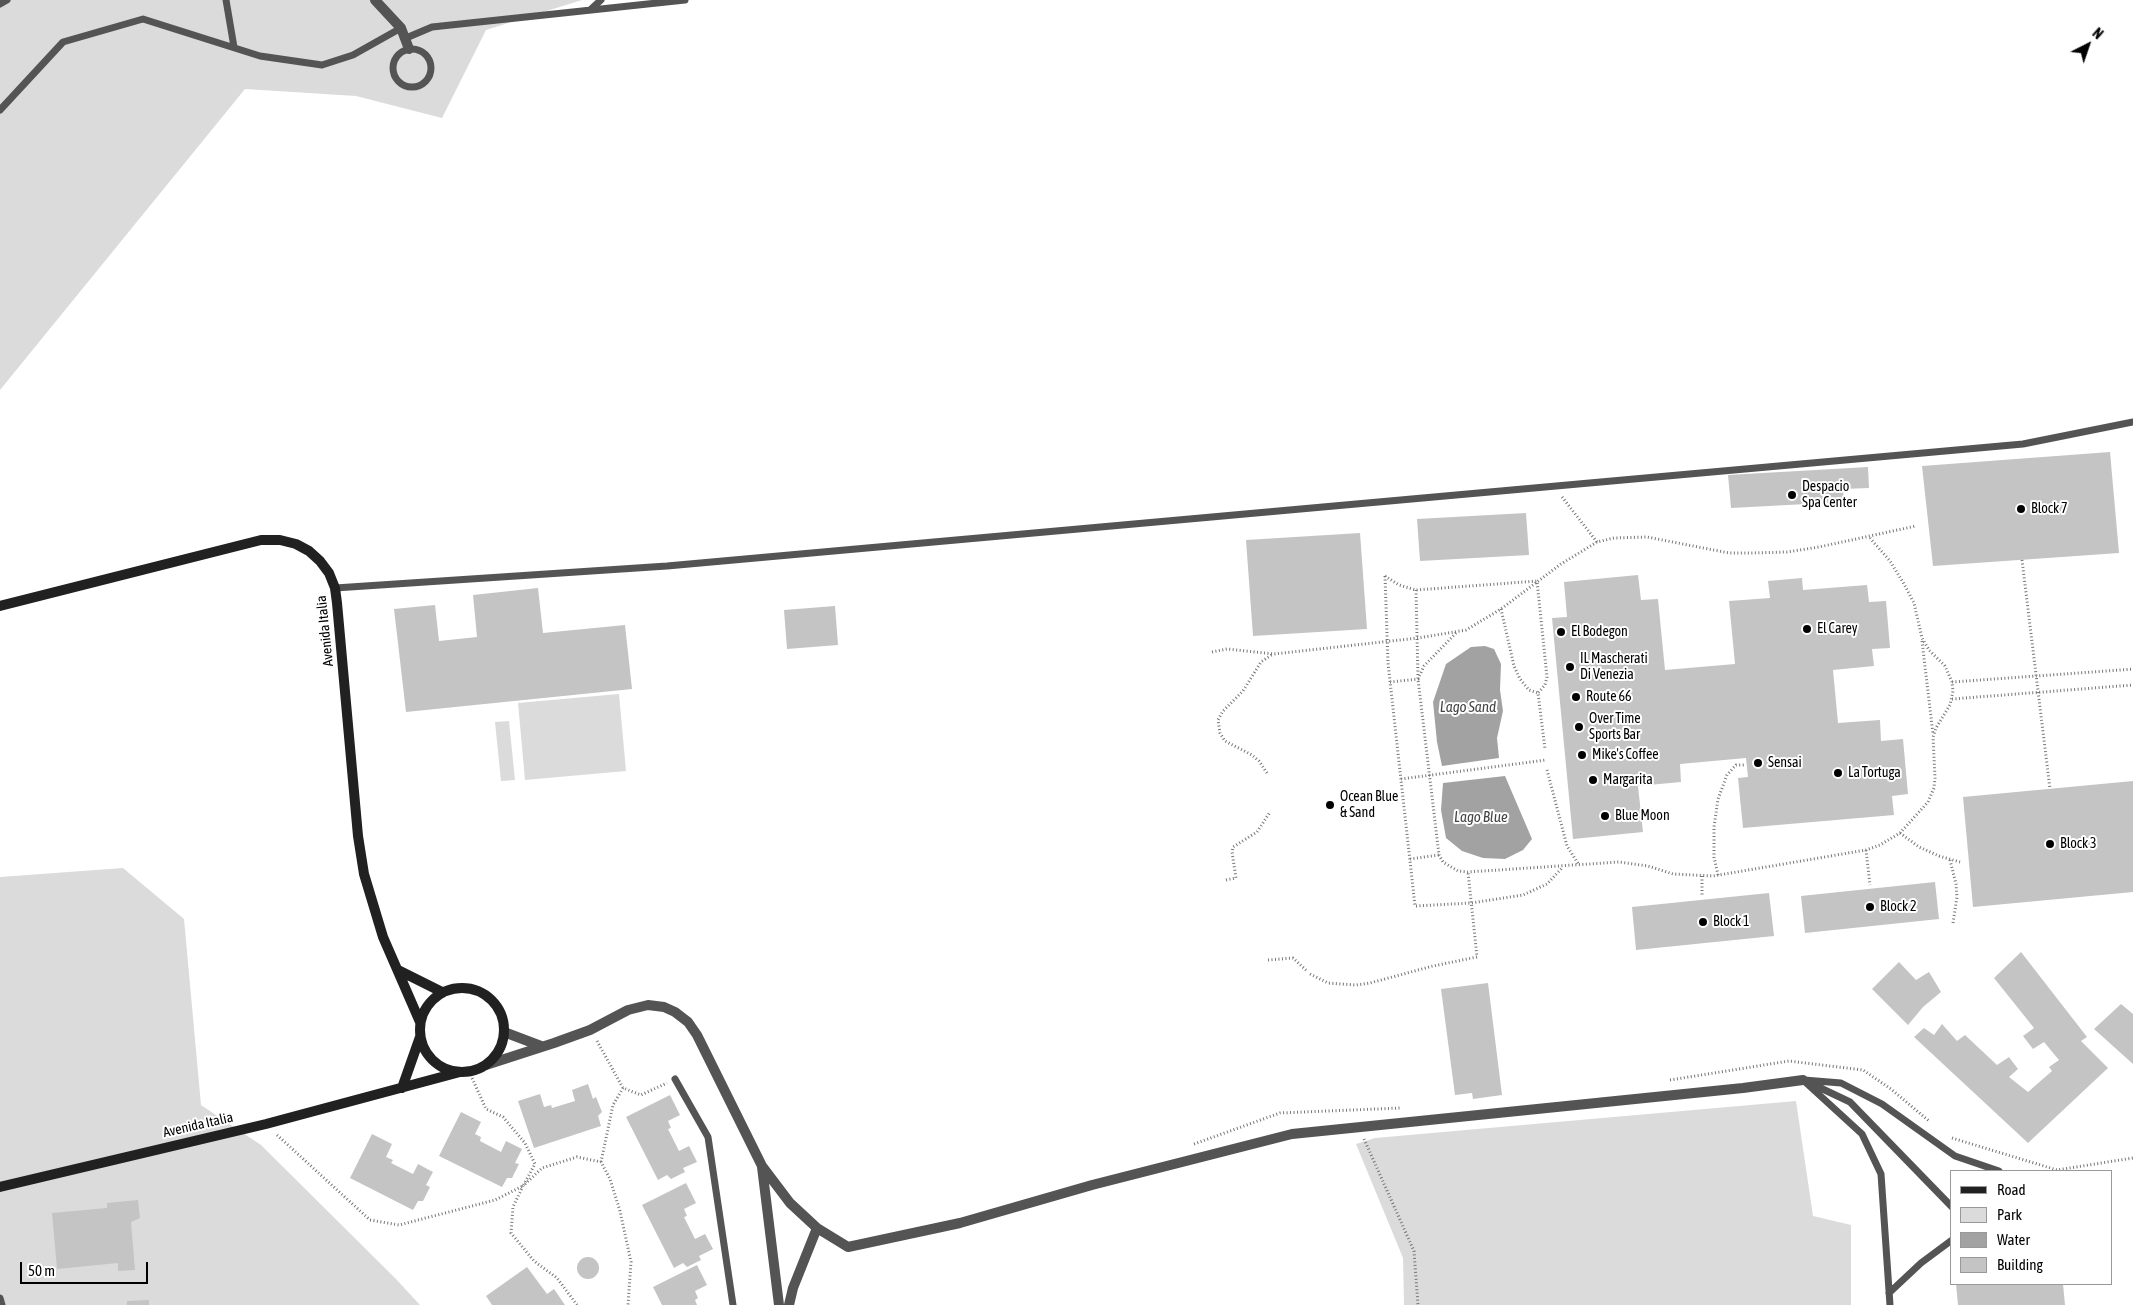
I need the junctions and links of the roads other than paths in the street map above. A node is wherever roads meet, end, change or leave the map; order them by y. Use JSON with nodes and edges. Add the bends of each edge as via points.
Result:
{"nodes":[{"id":1,"x":6,"y":0,"type":"edge"},
{"id":2,"x":226,"y":0,"type":"edge"},
{"id":3,"x":375,"y":0,"type":"edge"},
{"id":4,"x":601,"y":0,"type":"edge"},
{"id":5,"x":685,"y":0,"type":"edge"},
{"id":6,"x":0,"y":4,"type":"edge"},
{"id":7,"x":590,"y":10,"type":"junction"},
{"id":8,"x":404,"y":33,"type":"junction"},
{"id":9,"x":234,"y":47,"type":"junction"},
{"id":10,"x":409,"y":48,"type":"junction"},
{"id":11,"x":0,"y":110,"type":"edge"},
{"id":12,"x":2133,"y":422,"type":"edge"},
{"id":13,"x":335,"y":588,"type":"junction"},
{"id":14,"x":0,"y":606,"type":"edge"},
{"id":15,"x":398,"y":970,"type":"junction"},
{"id":16,"x":442,"y":992,"type":"junction"},
{"id":17,"x":420,"y":1022,"type":"junction"},
{"id":18,"x":504,"y":1032,"type":"junction"},
{"id":19,"x":420,"y":1037,"type":"junction"},
{"id":20,"x":541,"y":1046,"type":"junction"},
{"id":21,"x":486,"y":1065,"type":"junction"},
{"id":22,"x":464,"y":1072,"type":"junction"},
{"id":23,"x":675,"y":1079,"type":"road end"},
{"id":24,"x":1803,"y":1080,"type":"junction"},
{"id":25,"x":402,"y":1088,"type":"junction"},
{"id":26,"x":762,"y":1166,"type":"junction"},
{"id":27,"x":1996,"y":1170,"type":"edge"},
{"id":28,"x":0,"y":1187,"type":"edge"},
{"id":29,"x":1950,"y":1205,"type":"edge"},
{"id":30,"x":817,"y":1228,"type":"junction"},
{"id":31,"x":1950,"y":1241,"type":"edge"},
{"id":32,"x":1889,"y":1293,"type":"junction"},
{"id":33,"x":0,"y":1298,"type":"edge"},
{"id":34,"x":2,"y":1305,"type":"edge"},
{"id":35,"x":733,"y":1305,"type":"edge"},
{"id":36,"x":779,"y":1305,"type":"edge"},
{"id":37,"x":788,"y":1305,"type":"edge"},
{"id":38,"x":1890,"y":1305,"type":"edge"}],
"edges":[{"from":1,"to":6,"type":"lane"},
{"from":2,"to":9,"type":"lane"},
{"from":3,"to":8,"type":"street"},
{"from":4,"to":7,"type":"lane"},
{"from":5,"to":7,"type":"lane"},
{"from":7,"to":8,"type":"lane","via":[[432,27]]},
{"from":8,"to":9,"type":"lane","via":[[322,65],[260,56]]},
{"from":8,"to":10,"type":"street"},
{"from":9,"to":11,"type":"lane","via":[[144,19],[63,42]]},
{"from":10,"to":10,"type":"lane","via":[[398,54],[392,66],[400,82],[411,87],[428,79],[431,67],[430,60],[422,51]]},
{"from":12,"to":13,"type":"lane","via":[[2023,444],[666,566]]},
{"from":13,"to":14,"type":"street","name":"Avenida Italia","via":[[320,561],[308,550],[280,540],[261,540]]},
{"from":13,"to":15,"type":"street","name":"Avenida Italia","via":[[364,874],[383,938]]},
{"from":15,"to":16,"type":"street"},
{"from":15,"to":17,"type":"street","name":"Avenida Italia"},
{"from":16,"to":17,"type":"street","via":[[424,1009]]},
{"from":16,"to":18,"type":"street","via":[[467,987],[485,994],[498,1008]]},
{"from":17,"to":19,"type":"street"},
{"from":18,"to":20,"type":"street"},
{"from":18,"to":21,"type":"street","via":[[502,1045]]},
{"from":19,"to":22,"type":"street","via":[[434,1062],[446,1069]]},
{"from":19,"to":25,"type":"street"},
{"from":20,"to":21,"type":"street"},
{"from":20,"to":26,"type":"street","via":[[590,1030],[628,1010],[648,1005],[676,1012],[697,1035]]},
{"from":21,"to":22,"type":"street"},
{"from":22,"to":25,"type":"street","name":"Avenida Italia"},
{"from":23,"to":35,"type":"lane","via":[[708,1137]]},
{"from":24,"to":27,"type":"lane","via":[[1841,1083],[1882,1104],[1955,1156]]},
{"from":24,"to":29,"type":"lane","via":[[1850,1102]]},
{"from":24,"to":30,"type":"street","via":[[1292,1134],[1092,1185],[960,1223],[848,1247]]},
{"from":24,"to":32,"type":"lane","via":[[1862,1134],[1881,1174]]},
{"from":25,"to":28,"type":"street","name":"Avenida Italia"},
{"from":26,"to":30,"type":"street","via":[[790,1203]]},
{"from":26,"to":36,"type":"street"},
{"from":30,"to":37,"type":"street"},
{"from":31,"to":32,"type":"lane"},
{"from":32,"to":38,"type":"lane"},
{"from":33,"to":34,"type":"lane"}]}
